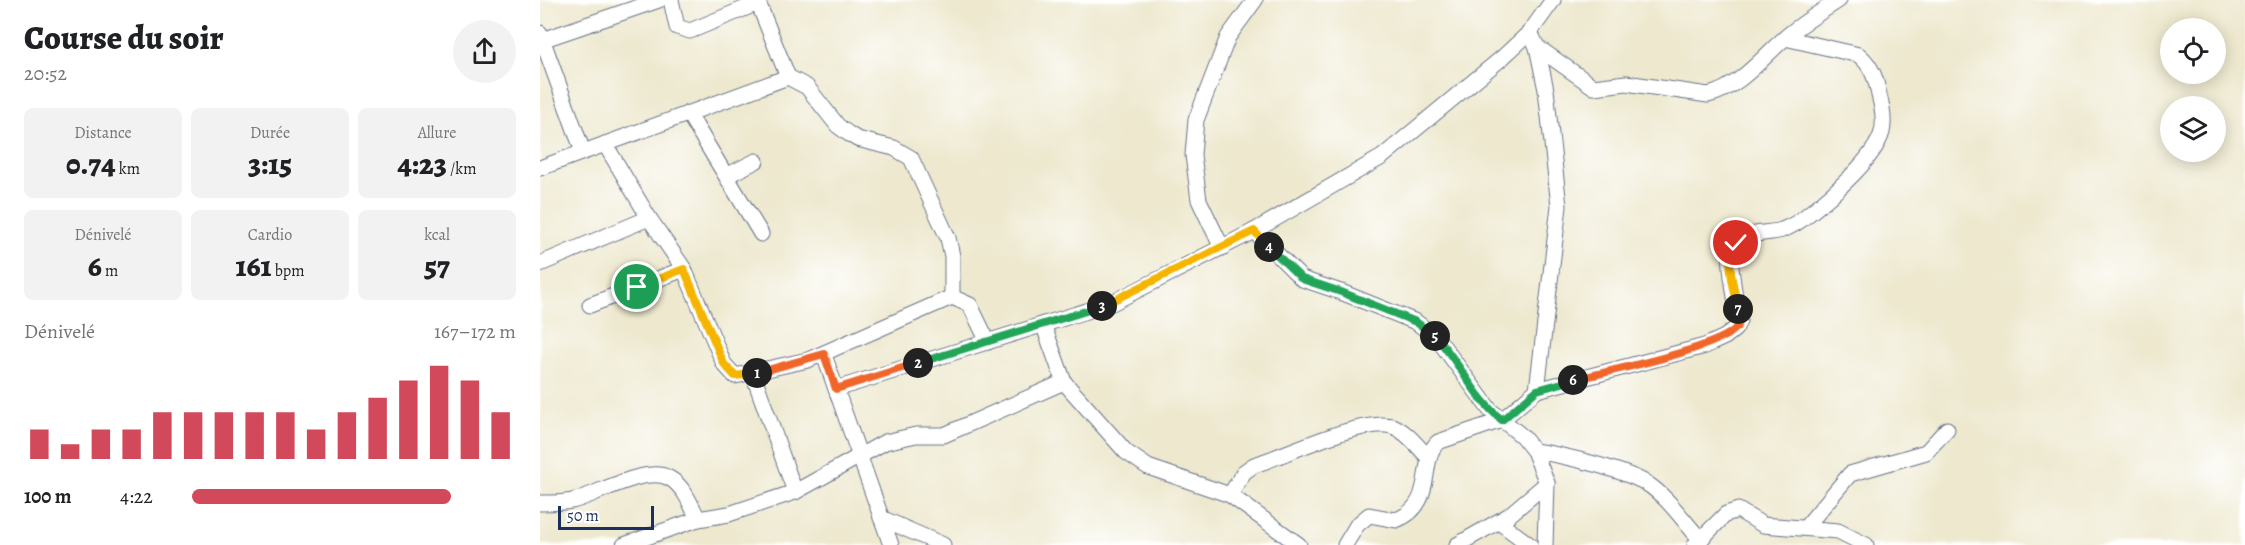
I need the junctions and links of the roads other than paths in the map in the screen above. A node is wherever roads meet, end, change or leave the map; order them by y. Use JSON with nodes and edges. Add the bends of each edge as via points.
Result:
{"nodes":[{"id":1,"x":658,"y":0,"type":"edge"},
{"id":2,"x":671,"y":0,"type":"edge"},
{"id":3,"x":1255,"y":0,"type":"edge"},
{"id":4,"x":1553,"y":0,"type":"edge"},
{"id":5,"x":1839,"y":0,"type":"edge"},
{"id":6,"x":758,"y":2,"type":"edge"},
{"id":7,"x":1530,"y":32,"type":"junction"},
{"id":8,"x":541,"y":37,"type":"edge"},
{"id":9,"x":1785,"y":38,"type":"junction"},
{"id":10,"x":1537,"y":47,"type":"junction"},
{"id":11,"x":788,"y":77,"type":"junction"},
{"id":12,"x":688,"y":113,"type":"junction"},
{"id":13,"x":605,"y":144,"type":"junction"},
{"id":14,"x":583,"y":152,"type":"junction"},
{"id":15,"x":756,"y":161,"type":"dead end"},
{"id":16,"x":540,"y":168,"type":"edge"},
{"id":17,"x":728,"y":175,"type":"junction"},
{"id":18,"x":649,"y":218,"type":"junction"},
{"id":19,"x":1254,"y":231,"type":"junction"},
{"id":20,"x":762,"y":234,"type":"dead end"},
{"id":21,"x":1222,"y":248,"type":"junction"},
{"id":22,"x":540,"y":264,"type":"edge"},
{"id":23,"x":684,"y":269,"type":"junction"},
{"id":24,"x":952,"y":297,"type":"junction"},
{"id":25,"x":590,"y":305,"type":"dead end"},
{"id":26,"x":1043,"y":324,"type":"junction"},
{"id":27,"x":988,"y":342,"type":"junction"},
{"id":28,"x":824,"y":354,"type":"junction"},
{"id":29,"x":753,"y":374,"type":"junction"},
{"id":30,"x":1064,"y":382,"type":"junction"},
{"id":31,"x":836,"y":389,"type":"junction"},
{"id":32,"x":1537,"y":390,"type":"junction"},
{"id":33,"x":1502,"y":420,"type":"junction"},
{"id":34,"x":1947,"y":429,"type":"dead end"},
{"id":35,"x":1534,"y":451,"type":"junction"},
{"id":36,"x":860,"y":457,"type":"junction"},
{"id":37,"x":1430,"y":458,"type":"junction"},
{"id":38,"x":1547,"y":483,"type":"junction"},
{"id":39,"x":795,"y":492,"type":"junction"},
{"id":40,"x":1230,"y":495,"type":"junction"},
{"id":41,"x":540,"y":503,"type":"edge"},
{"id":42,"x":881,"y":518,"type":"junction"},
{"id":43,"x":698,"y":519,"type":"junction"},
{"id":44,"x":1498,"y":522,"type":"junction"},
{"id":45,"x":1805,"y":528,"type":"junction"},
{"id":46,"x":1698,"y":542,"type":"edge"},
{"id":47,"x":624,"y":545,"type":"edge"},
{"id":48,"x":891,"y":545,"type":"edge"},
{"id":49,"x":943,"y":545,"type":"edge"},
{"id":50,"x":1299,"y":545,"type":"edge"},
{"id":51,"x":1346,"y":545,"type":"edge"},
{"id":52,"x":1457,"y":545,"type":"edge"},
{"id":53,"x":1530,"y":545,"type":"edge"},
{"id":54,"x":1545,"y":545,"type":"edge"},
{"id":55,"x":1866,"y":545,"type":"edge"}],
"edges":[{"from":1,"to":8,"type":"street"},
{"from":2,"to":6,"type":"street","via":[[677,27],[683,31]]},
{"from":3,"to":21,"type":"street","via":[[1228,36],[1196,120],[1193,155],[1197,192]]},
{"from":4,"to":7,"type":"street"},
{"from":5,"to":9,"type":"street"},
{"from":6,"to":11,"type":"street"},
{"from":7,"to":10,"type":"street"},
{"from":7,"to":19,"type":"street","via":[[1382,157]]},
{"from":8,"to":14,"type":"street"},
{"from":9,"to":10,"type":"street","via":[[1737,80],[1708,95],[1626,83],[1594,87]]},
{"from":9,"to":32,"type":"street","via":[[1859,56],[1867,63],[1877,83],[1883,124],[1870,153],[1804,218],[1784,229],[1748,235],[1736,243],[1730,265],[1739,321],[1725,337],[1706,346]]},
{"from":10,"to":32,"type":"street","via":[[1559,206]]},
{"from":11,"to":12,"type":"street"},
{"from":11,"to":24,"type":"street","via":[[807,87],[849,134],[894,148],[911,158],[948,238]]},
{"from":12,"to":13,"type":"street"},
{"from":12,"to":17,"type":"street"},
{"from":13,"to":14,"type":"street"},
{"from":13,"to":18,"type":"street"},
{"from":14,"to":16,"type":"street"},
{"from":15,"to":17,"type":"street"},
{"from":17,"to":20,"type":"street"},
{"from":18,"to":22,"type":"street"},
{"from":18,"to":23,"type":"street"},
{"from":19,"to":21,"type":"street"},
{"from":19,"to":33,"type":"street","via":[[1302,279],[1416,322],[1427,330]]},
{"from":21,"to":26,"type":"street","via":[[1112,303]]},
{"from":23,"to":25,"type":"street"},
{"from":23,"to":29,"type":"street","via":[[724,364],[735,376]]},
{"from":24,"to":27,"type":"street","via":[[970,305]]},
{"from":24,"to":28,"type":"street"},
{"from":26,"to":27,"type":"street"},
{"from":26,"to":30,"type":"street"},
{"from":27,"to":31,"type":"street"},
{"from":28,"to":29,"type":"street"},
{"from":28,"to":31,"type":"street"},
{"from":29,"to":39,"type":"street"},
{"from":30,"to":36,"type":"street","via":[[944,435],[896,438]]},
{"from":30,"to":40,"type":"street","via":[[1126,452],[1148,467]]},
{"from":31,"to":36,"type":"street"},
{"from":32,"to":33,"type":"street"},
{"from":33,"to":35,"type":"street"},
{"from":33,"to":37,"type":"street","via":[[1438,442]]},
{"from":34,"to":45,"type":"street","via":[[1926,452],[1850,474]]},
{"from":35,"to":38,"type":"street"},
{"from":35,"to":46,"type":"street","via":[[1564,455],[1644,482],[1660,495]]},
{"from":36,"to":39,"type":"street"},
{"from":36,"to":42,"type":"street"},
{"from":37,"to":40,"type":"street","via":[[1397,428],[1373,426],[1335,435],[1254,465],[1244,472]]},
{"from":37,"to":51,"type":"street","via":[[1424,492],[1411,509],[1396,520],[1369,515],[1357,525]]},
{"from":38,"to":44,"type":"street"},
{"from":38,"to":54,"type":"street"},
{"from":39,"to":43,"type":"street","via":[[729,514]]},
{"from":40,"to":50,"type":"street"},
{"from":41,"to":43,"type":"street","via":[[573,501],[634,478],[657,475],[674,481],[688,497]]},
{"from":42,"to":48,"type":"street"},
{"from":42,"to":49,"type":"street"},
{"from":43,"to":47,"type":"street"},
{"from":44,"to":52,"type":"street"},
{"from":44,"to":53,"type":"street"},
{"from":45,"to":46,"type":"street","via":[[1763,525],[1738,510],[1726,514]]},
{"from":45,"to":55,"type":"street","via":[[1847,533]]}]}
